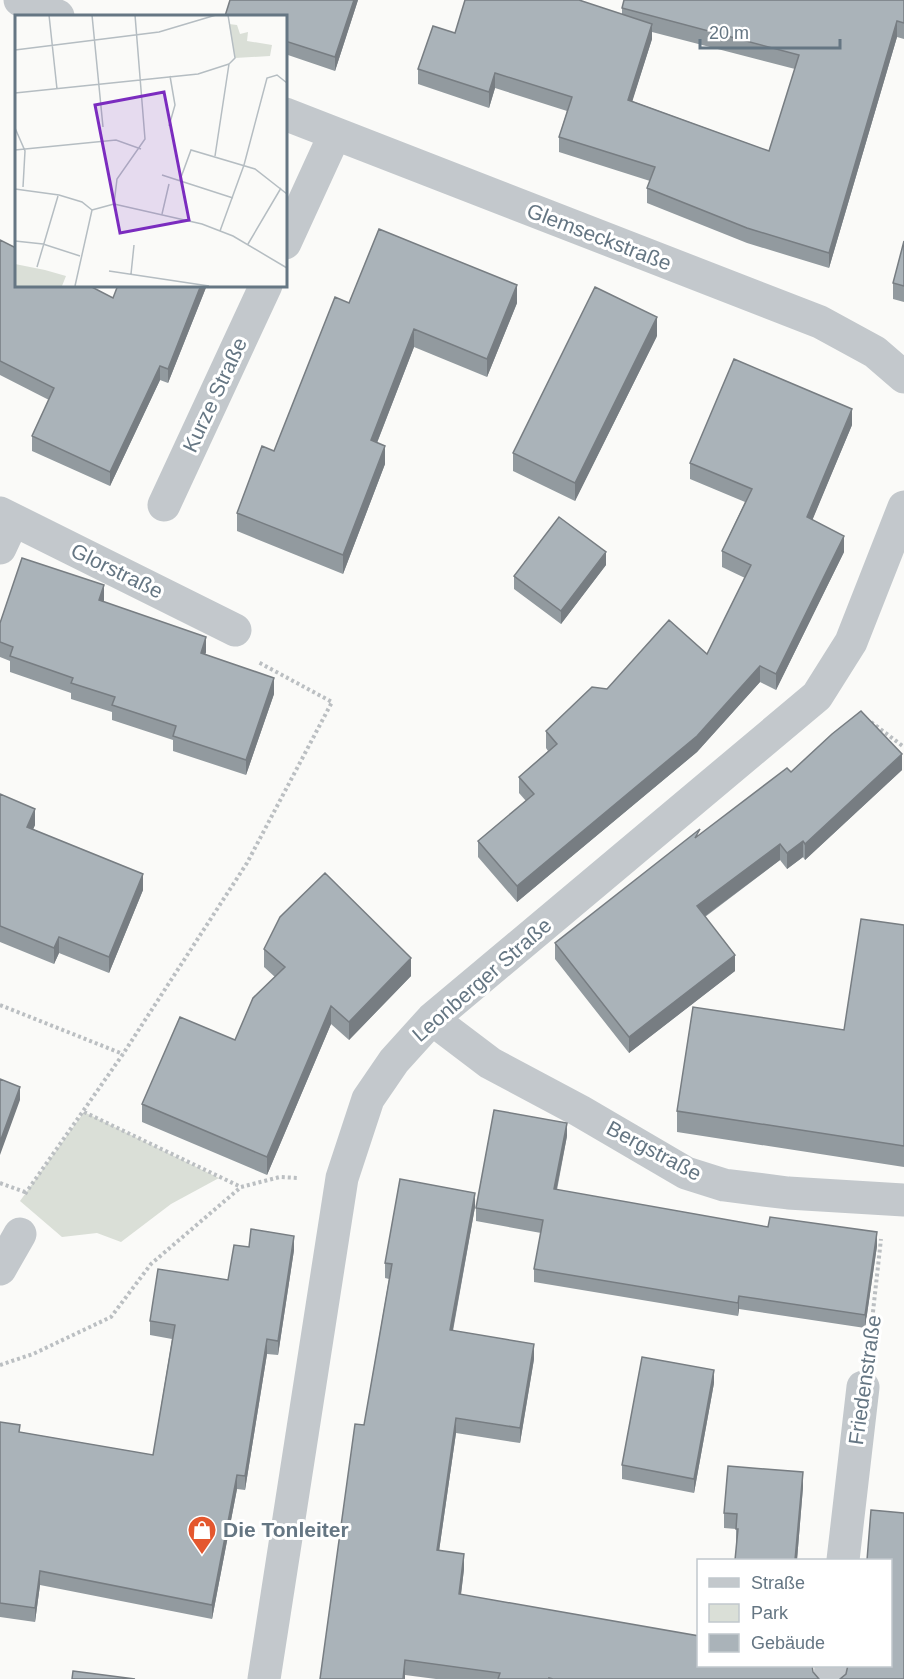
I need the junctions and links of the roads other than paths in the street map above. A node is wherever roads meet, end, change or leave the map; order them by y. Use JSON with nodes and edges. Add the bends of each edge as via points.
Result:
{"nodes":[{"id":1,"x":20,"y":0,"type":"edge"},
{"id":2,"x":56,"y":15,"type":"edge"},
{"id":3,"x":286,"y":114,"type":"edge"},
{"id":4,"x":334,"y":135,"type":"junction"},
{"id":5,"x":286,"y":241,"type":"edge"},
{"id":6,"x":266,"y":286,"type":"edge"},
{"id":7,"x":904,"y":377,"type":"edge"},
{"id":8,"x":164,"y":505,"type":"dead end"},
{"id":9,"x":904,"y":507,"type":"edge"},
{"id":10,"x":4,"y":527,"type":"edge"},
{"id":11,"x":235,"y":630,"type":"road end"},
{"id":12,"x":432,"y":1019,"type":"junction"},
{"id":13,"x":894,"y":1200,"type":"edge"},
{"id":14,"x":20,"y":1234,"type":"road end"},
{"id":15,"x":0,"y":1269,"type":"edge"},
{"id":16,"x":863,"y":1387,"type":"road end"},
{"id":17,"x":843,"y":1559,"type":"edge"},
{"id":18,"x":264,"y":1679,"type":"edge"}],
"edges":[{"from":1,"to":2,"type":"street"},
{"from":3,"to":4,"type":"street","name":"Glemseckstraße"},
{"from":4,"to":5,"type":"street"},
{"from":4,"to":7,"type":"street","name":"Glemseckstraße","via":[[819,322],[875,352]]},
{"from":6,"to":8,"type":"street","name":"Kurze Straße"},
{"from":9,"to":12,"type":"street","name":"Leonberger Straße","via":[[851,642],[808,703]]},
{"from":10,"to":11,"type":"street","name":"Glorstraße"},
{"from":12,"to":13,"type":"street","name":"Bergstraße","via":[[490,1063],[686,1173],[724,1185]]},
{"from":12,"to":18,"type":"street","name":"Leonberger Straße","via":[[394,1061],[368,1099],[342,1178]]},
{"from":14,"to":15,"type":"street"},
{"from":16,"to":17,"type":"street","name":"Friedenstraße"}]}
